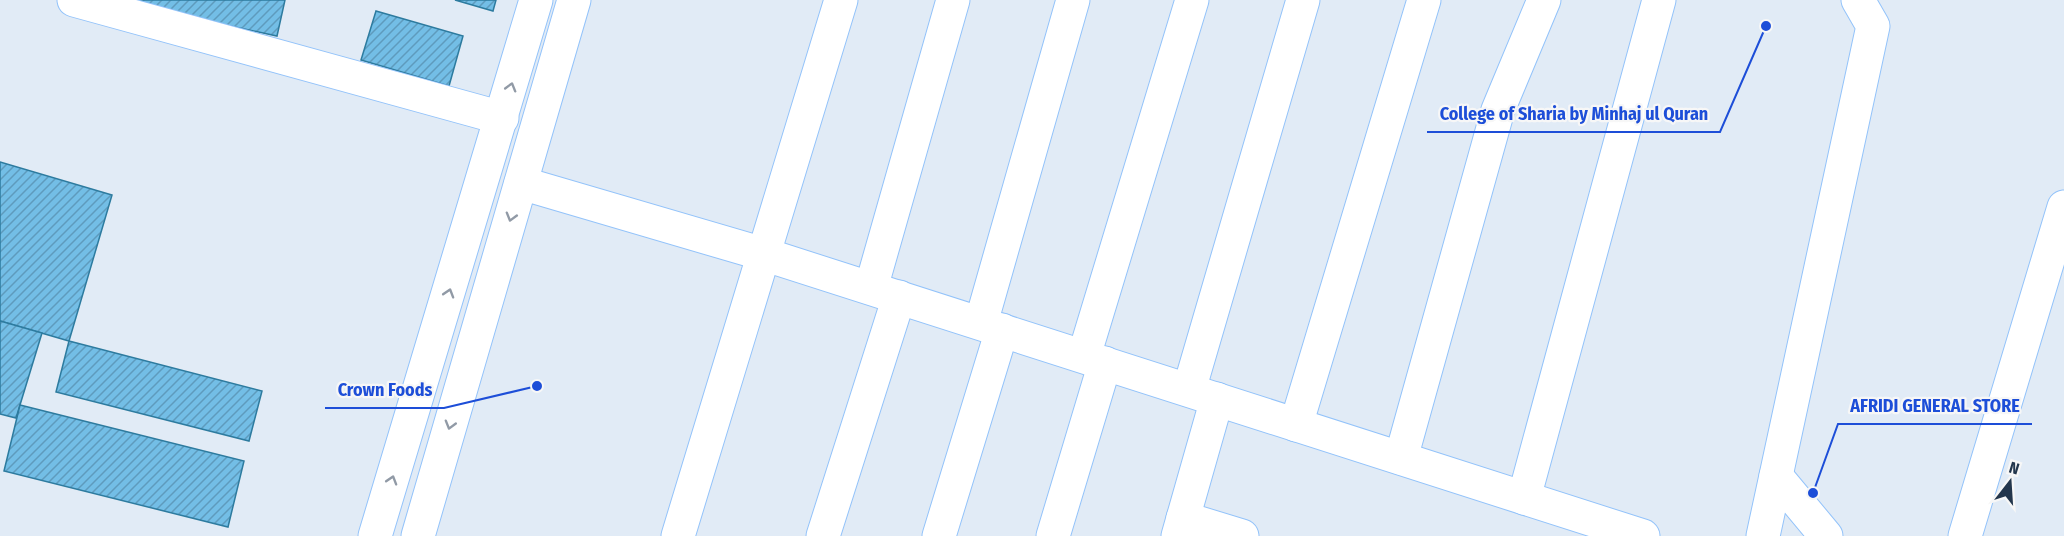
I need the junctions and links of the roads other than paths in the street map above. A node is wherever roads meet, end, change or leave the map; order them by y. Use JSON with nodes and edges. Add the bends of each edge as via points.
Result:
{"nodes":[{"id":1,"x":74,"y":0,"type":"edge"},
{"id":2,"x":536,"y":0,"type":"edge"},
{"id":3,"x":574,"y":0,"type":"edge"},
{"id":4,"x":841,"y":0,"type":"edge"},
{"id":5,"x":953,"y":0,"type":"edge"},
{"id":6,"x":1073,"y":0,"type":"edge"},
{"id":7,"x":1192,"y":0,"type":"edge"},
{"id":8,"x":1303,"y":0,"type":"edge"},
{"id":9,"x":1424,"y":0,"type":"edge"},
{"id":10,"x":1544,"y":0,"type":"edge"},
{"id":11,"x":1659,"y":0,"type":"edge"},
{"id":12,"x":1858,"y":0,"type":"edge"},
{"id":13,"x":502,"y":118,"type":"junction"},
{"id":14,"x":521,"y":183,"type":"junction"},
{"id":15,"x":2064,"y":207,"type":"edge"},
{"id":16,"x":764,"y":254,"type":"junction"},
{"id":17,"x":885,"y":292,"type":"junction"},
{"id":18,"x":992,"y":327,"type":"junction"},
{"id":19,"x":1094,"y":360,"type":"junction"},
{"id":20,"x":1203,"y":395,"type":"junction"},
{"id":21,"x":1296,"y":425,"type":"junction"},
{"id":22,"x":1401,"y":458,"type":"junction"},
{"id":23,"x":1776,"y":476,"type":"junction"},
{"id":24,"x":1524,"y":498,"type":"junction"},
{"id":25,"x":1181,"y":527,"type":"edge"},
{"id":26,"x":375,"y":536,"type":"edge"},
{"id":27,"x":418,"y":536,"type":"edge"},
{"id":28,"x":678,"y":536,"type":"edge"},
{"id":29,"x":823,"y":536,"type":"edge"},
{"id":30,"x":939,"y":536,"type":"edge"},
{"id":31,"x":1053,"y":536,"type":"edge"},
{"id":32,"x":1242,"y":536,"type":"edge"},
{"id":33,"x":1643,"y":536,"type":"edge"},
{"id":34,"x":1764,"y":536,"type":"edge"},
{"id":35,"x":1826,"y":536,"type":"edge"},
{"id":36,"x":1965,"y":536,"type":"edge"}],
"edges":[{"from":1,"to":13,"type":"street"},
{"from":13,"to":2,"type":"street","one_way":true},
{"from":3,"to":14,"type":"street"},
{"from":4,"to":16,"type":"street"},
{"from":5,"to":17,"type":"street"},
{"from":6,"to":18,"type":"street"},
{"from":7,"to":19,"type":"street"},
{"from":8,"to":20,"type":"street"},
{"from":9,"to":21,"type":"street"},
{"from":10,"to":22,"type":"street","via":[[1498,110]]},
{"from":11,"to":24,"type":"street"},
{"from":12,"to":23,"type":"street","via":[[1873,26]]},
{"from":26,"to":13,"type":"street","one_way":true},
{"from":14,"to":16,"type":"street"},
{"from":14,"to":27,"type":"street","one_way":true},
{"from":15,"to":36,"type":"street"},
{"from":16,"to":17,"type":"street"},
{"from":16,"to":28,"type":"street"},
{"from":17,"to":18,"type":"street"},
{"from":17,"to":29,"type":"street"},
{"from":18,"to":19,"type":"street"},
{"from":18,"to":30,"type":"street"},
{"from":19,"to":20,"type":"street"},
{"from":19,"to":31,"type":"street"},
{"from":20,"to":21,"type":"street"},
{"from":20,"to":25,"type":"street"},
{"from":21,"to":22,"type":"street"},
{"from":22,"to":24,"type":"street"},
{"from":23,"to":34,"type":"street"},
{"from":23,"to":35,"type":"street"},
{"from":24,"to":33,"type":"street"},
{"from":25,"to":32,"type":"street"}]}
